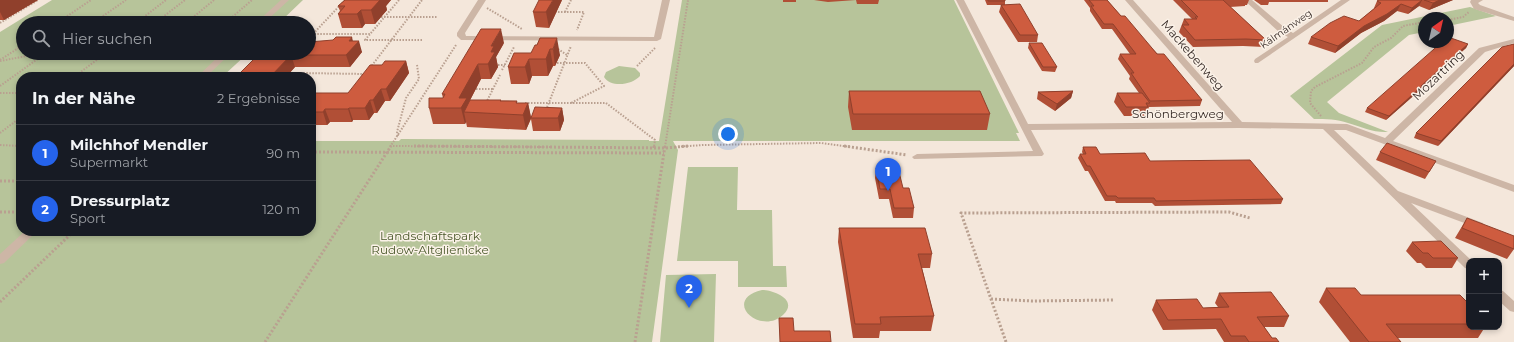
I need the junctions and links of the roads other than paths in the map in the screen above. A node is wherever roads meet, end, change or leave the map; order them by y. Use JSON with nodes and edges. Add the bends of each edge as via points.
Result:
{"nodes":[{"id":1,"x":285,"y":0,"type":"edge"},
{"id":2,"x":482,"y":0,"type":"edge"},
{"id":3,"x":666,"y":0,"type":"edge"},
{"id":4,"x":960,"y":0,"type":"edge"},
{"id":5,"x":1129,"y":0,"type":"edge"},
{"id":6,"x":1248,"y":0,"type":"edge"},
{"id":7,"x":1346,"y":0,"type":"edge"},
{"id":8,"x":1478,"y":4,"type":"edge"},
{"id":9,"x":268,"y":16,"type":"edge"},
{"id":10,"x":1514,"y":19,"type":"edge"},
{"id":11,"x":1294,"y":36,"type":"junction"},
{"id":12,"x":1514,"y":41,"type":"edge"},
{"id":13,"x":220,"y":60,"type":"edge"},
{"id":14,"x":1258,"y":61,"type":"dead end"},
{"id":15,"x":206,"y":72,"type":"edge"},
{"id":16,"x":1239,"y":125,"type":"junction"},
{"id":17,"x":1025,"y":126,"type":"junction"},
{"id":18,"x":1328,"y":126,"type":"junction"},
{"id":19,"x":1387,"y":141,"type":"junction"},
{"id":20,"x":917,"y":157,"type":"road end"},
{"id":21,"x":1514,"y":189,"type":"edge"},
{"id":22,"x":1390,"y":191,"type":"junction"},
{"id":23,"x":1492,"y":231,"type":"edge"},
{"id":24,"x":26,"y":236,"type":"edge"},
{"id":25,"x":0,"y":260,"type":"edge"},
{"id":26,"x":1466,"y":262,"type":"edge"},
{"id":27,"x":1502,"y":297,"type":"edge"},
{"id":28,"x":1514,"y":308,"type":"edge"}],
"edges":[{"from":1,"to":9,"type":"street"},
{"from":2,"to":3,"type":"street","via":[[461,33],[464,38],[657,39]]},
{"from":4,"to":17,"type":"street"},
{"from":5,"to":16,"type":"street","name":"Mackebenweg"},
{"from":6,"to":11,"type":"street","via":[[1282,30]]},
{"from":7,"to":11,"type":"street","name":"Kálmánweg"},
{"from":8,"to":10,"type":"street"},
{"from":11,"to":14,"type":"street","name":"Kálmánweg"},
{"from":12,"to":19,"type":"street","name":"Mozartring","via":[[1482,50]]},
{"from":13,"to":15,"type":"street"},
{"from":16,"to":17,"type":"street","name":"Schönbergweg"},
{"from":16,"to":18,"type":"street","name":"Schönbergweg"},
{"from":17,"to":20,"type":"street","via":[[1039,154]]},
{"from":18,"to":19,"type":"street","via":[[1346,127]]},
{"from":18,"to":22,"type":"street"},
{"from":19,"to":21,"type":"street"},
{"from":22,"to":23,"type":"street"},
{"from":22,"to":26,"type":"street"},
{"from":24,"to":25,"type":"street"},
{"from":27,"to":28,"type":"street"}]}
